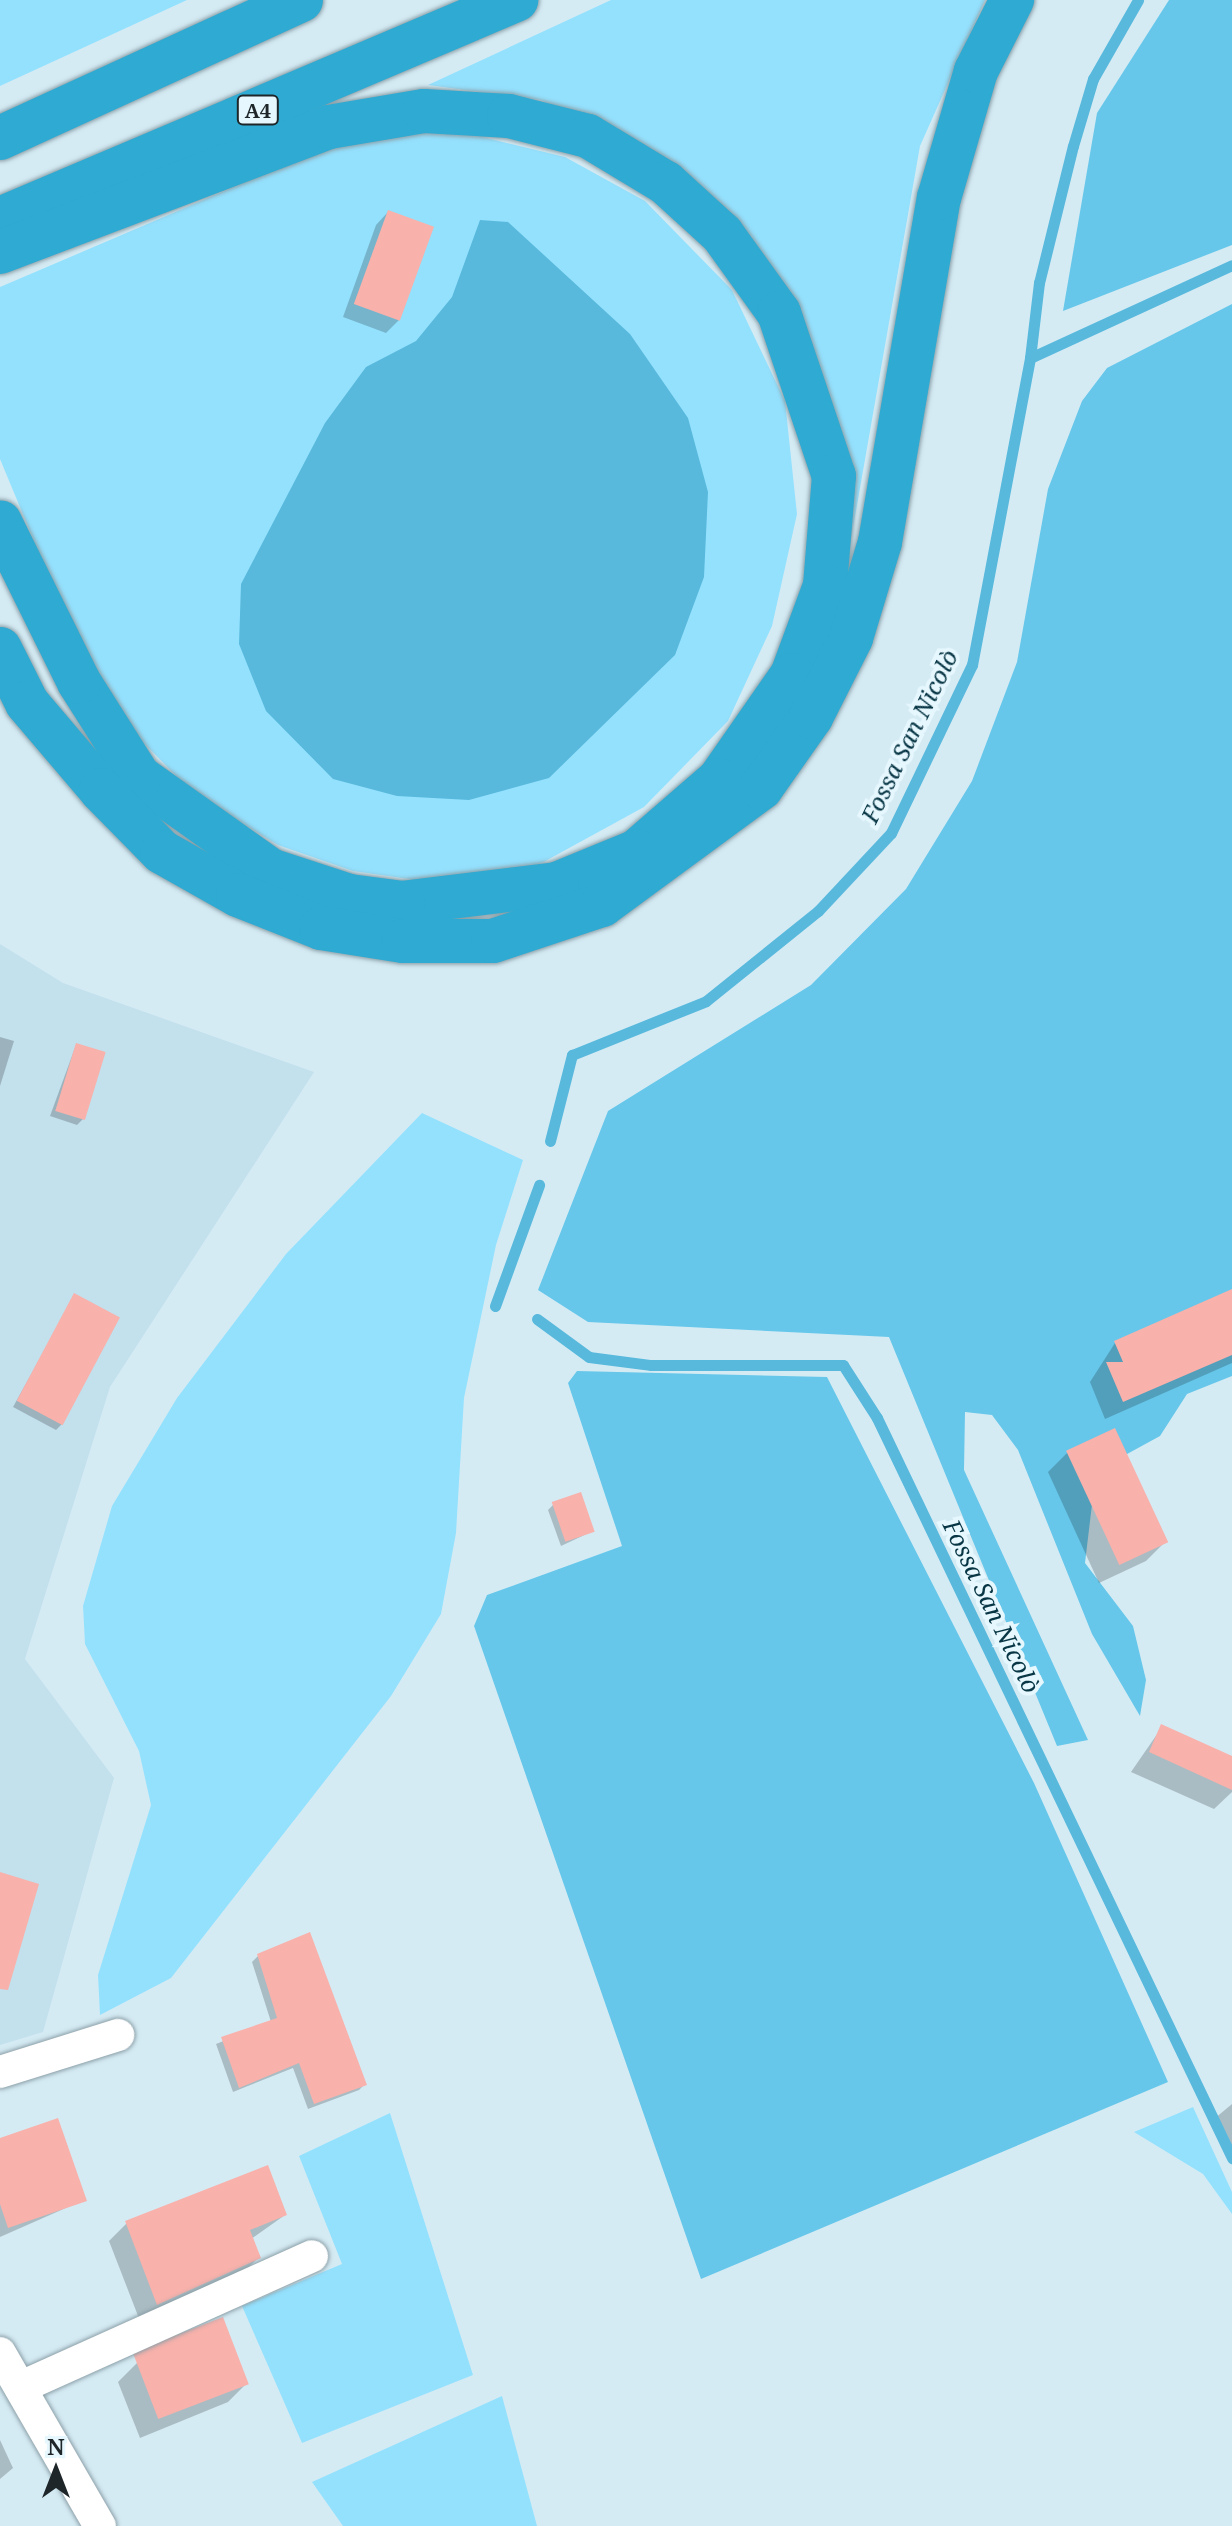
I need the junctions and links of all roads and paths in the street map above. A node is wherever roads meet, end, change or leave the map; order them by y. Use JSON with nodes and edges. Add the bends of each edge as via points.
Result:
{"nodes":[{"id":1,"x":301,"y":0,"type":"edge"},
{"id":2,"x":516,"y":0,"type":"edge"},
{"id":3,"x":1012,"y":0,"type":"edge"},
{"id":4,"x":0,"y":138,"type":"edge"},
{"id":5,"x":0,"y":219,"type":"edge"},
{"id":6,"x":0,"y":252,"type":"edge"},
{"id":7,"x":0,"y":522,"type":"edge"},
{"id":8,"x":0,"y":649,"type":"edge"},
{"id":9,"x":118,"y":2035,"type":"dead end"},
{"id":10,"x":0,"y":2072,"type":"edge"},
{"id":11,"x":312,"y":2256,"type":"dead end"},
{"id":12,"x":0,"y":2353,"type":"edge"},
{"id":13,"x":21,"y":2387,"type":"junction"},
{"id":14,"x":100,"y":2526,"type":"edge"}],
"edges":[{"from":1,"to":4,"type":"highway"},
{"from":2,"to":5,"type":"highway","number":"A4"},
{"from":3,"to":8,"type":"highway","via":[[976,71],[939,198],[880,542],[851,638],[811,717],[761,788],[602,905],[493,941],[403,941],[321,928],[238,895],[162,852],[101,790],[27,703]]},
{"from":6,"to":7,"type":"highway","via":[[329,127],[424,111],[509,116],[588,136],[666,183],[731,245],[779,313],[834,476],[825,586],[792,675],[719,780],[637,851],[557,884],[403,903],[349,896],[270,870],[139,777],[79,682]]},
{"from":9,"to":10,"type":"street"},
{"from":11,"to":13,"type":"street"},
{"from":12,"to":13,"type":"street"},
{"from":13,"to":14,"type":"street"}]}
